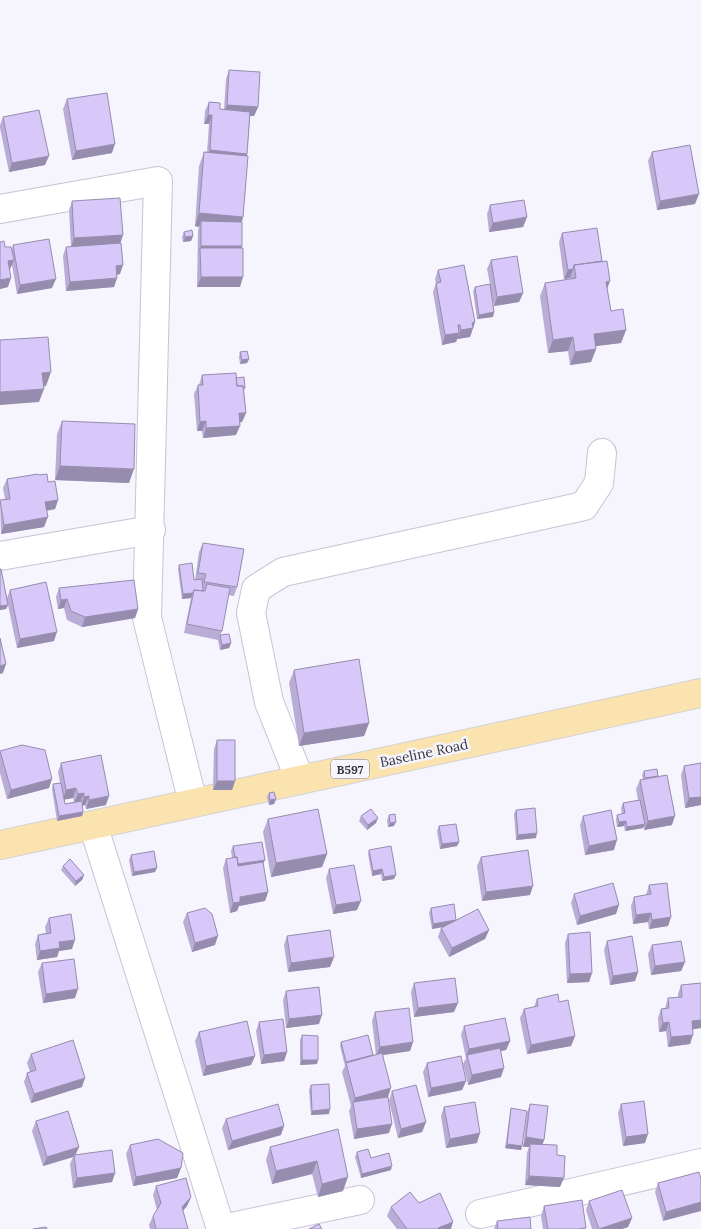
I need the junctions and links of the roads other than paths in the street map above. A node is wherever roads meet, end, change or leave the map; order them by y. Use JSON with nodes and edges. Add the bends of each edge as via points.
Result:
{"nodes":[{"id":1,"x":0,"y":208,"type":"edge"},
{"id":2,"x":602,"y":453,"type":"dead end"},
{"id":3,"x":151,"y":530,"type":"junction"},
{"id":4,"x":0,"y":556,"type":"edge"},
{"id":5,"x":701,"y":693,"type":"edge"},
{"id":6,"x":300,"y":780,"type":"junction"},
{"id":7,"x":194,"y":803,"type":"junction"},
{"id":8,"x":93,"y":825,"type":"junction"},
{"id":9,"x":0,"y":845,"type":"edge"},
{"id":10,"x":701,"y":1163,"type":"edge"},
{"id":11,"x":360,"y":1200,"type":"dead end"},
{"id":12,"x":480,"y":1214,"type":"dead end"},
{"id":13,"x":222,"y":1229,"type":"edge"}],
"edges":[{"from":1,"to":3,"type":"street","via":[[158,181]]},
{"from":2,"to":6,"type":"street","via":[[599,483],[584,506],[283,572],[256,589],[251,613],[269,702]]},
{"from":3,"to":4,"type":"street"},
{"from":3,"to":7,"type":"street","via":[[147,618]]},
{"from":5,"to":6,"type":"main road","name":"Baseline Road","number":"B597"},
{"from":6,"to":7,"type":"main road","name":"Baseline Road","number":"B597"},
{"from":7,"to":8,"type":"main road","name":"Baseline Road","number":"B597"},
{"from":8,"to":9,"type":"main road","name":"Baseline Road","number":"B597"},
{"from":8,"to":13,"type":"street"},
{"from":10,"to":12,"type":"street"},
{"from":11,"to":13,"type":"street"}]}
